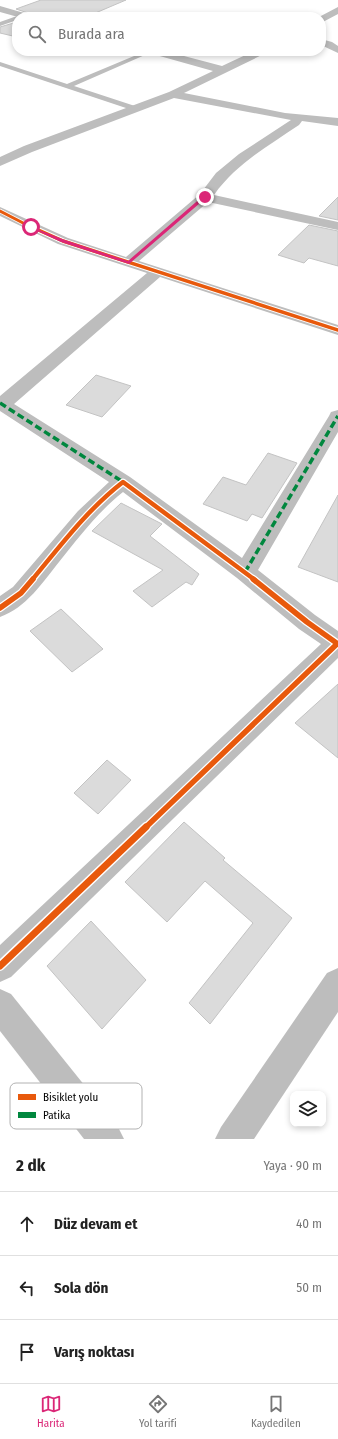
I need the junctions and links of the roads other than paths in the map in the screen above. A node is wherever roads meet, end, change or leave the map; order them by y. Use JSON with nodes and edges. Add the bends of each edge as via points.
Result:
{"nodes":[{"id":1,"x":333,"y":0,"type":"edge"},
{"id":2,"x":338,"y":2,"type":"edge"},
{"id":3,"x":0,"y":9,"type":"edge"},
{"id":4,"x":338,"y":10,"type":"edge"},
{"id":5,"x":12,"y":13,"type":"edge"},
{"id":6,"x":326,"y":17,"type":"edge"},
{"id":7,"x":12,"y":20,"type":"edge"},
{"id":8,"x":0,"y":24,"type":"edge"},
{"id":9,"x":326,"y":43,"type":"edge"},
{"id":10,"x":338,"y":50,"type":"edge"},
{"id":11,"x":140,"y":56,"type":"edge"},
{"id":12,"x":171,"y":56,"type":"edge"},
{"id":13,"x":252,"y":56,"type":"edge"},
{"id":14,"x":0,"y":64,"type":"edge"},
{"id":15,"x":223,"y":70,"type":"junction"},
{"id":16,"x":69,"y":86,"type":"junction"},
{"id":17,"x":173,"y":94,"type":"junction"},
{"id":18,"x":134,"y":109,"type":"junction"},
{"id":19,"x":300,"y":118,"type":"junction"},
{"id":20,"x":338,"y":122,"type":"edge"},
{"id":21,"x":0,"y":162,"type":"edge"},
{"id":22,"x":205,"y":197,"type":"junction"},
{"id":23,"x":0,"y":211,"type":"edge"},
{"id":24,"x":338,"y":226,"type":"edge"},
{"id":25,"x":129,"y":262,"type":"junction"},
{"id":26,"x":157,"y":272,"type":"junction"},
{"id":27,"x":338,"y":330,"type":"edge"},
{"id":28,"x":1,"y":403,"type":"edge"},
{"id":29,"x":338,"y":416,"type":"edge"},
{"id":30,"x":123,"y":482,"type":"junction"},
{"id":31,"x":246,"y":572,"type":"junction"},
{"id":32,"x":0,"y":608,"type":"edge"},
{"id":33,"x":337,"y":644,"type":"edge"},
{"id":34,"x":0,"y":966,"type":"edge"},
{"id":35,"x":338,"y":984,"type":"edge"},
{"id":36,"x":0,"y":1005,"type":"edge"},
{"id":37,"x":62,"y":1083,"type":"edge"},
{"id":38,"x":98,"y":1129,"type":"edge"},
{"id":39,"x":106,"y":1139,"type":"edge"},
{"id":40,"x":233,"y":1139,"type":"edge"}],
"edges":[{"from":1,"to":2,"type":"street"},
{"from":3,"to":5,"type":"street"},
{"from":4,"to":6,"type":"street"},
{"from":7,"to":8,"type":"lane"},
{"from":9,"to":10,"type":"street"},
{"from":11,"to":16,"type":"lane"},
{"from":12,"to":15,"type":"street"},
{"from":13,"to":15,"type":"street"},
{"from":14,"to":16,"type":"lane"},
{"from":15,"to":17,"type":"street"},
{"from":16,"to":18,"type":"lane"},
{"from":17,"to":18,"type":"street"},
{"from":17,"to":19,"type":"street"},
{"from":18,"to":21,"type":"street"},
{"from":19,"to":20,"type":"street"},
{"from":19,"to":22,"type":"street","via":[[243,157],[221,176]]},
{"from":22,"to":24,"type":"street"},
{"from":22,"to":25,"type":"street"},
{"from":23,"to":25,"type":"street","via":[[63,241]]},
{"from":25,"to":26,"type":"street"},
{"from":26,"to":27,"type":"street"},
{"from":26,"to":28,"type":"street"},
{"from":28,"to":30,"type":"street"},
{"from":29,"to":31,"type":"street"},
{"from":30,"to":31,"type":"street"},
{"from":30,"to":32,"type":"street","via":[[85,516],[21,593]]},
{"from":31,"to":33,"type":"street"},
{"from":33,"to":34,"type":"street"},
{"from":35,"to":40,"type":"street"},
{"from":36,"to":37,"type":"street"},
{"from":38,"to":39,"type":"street"}]}
